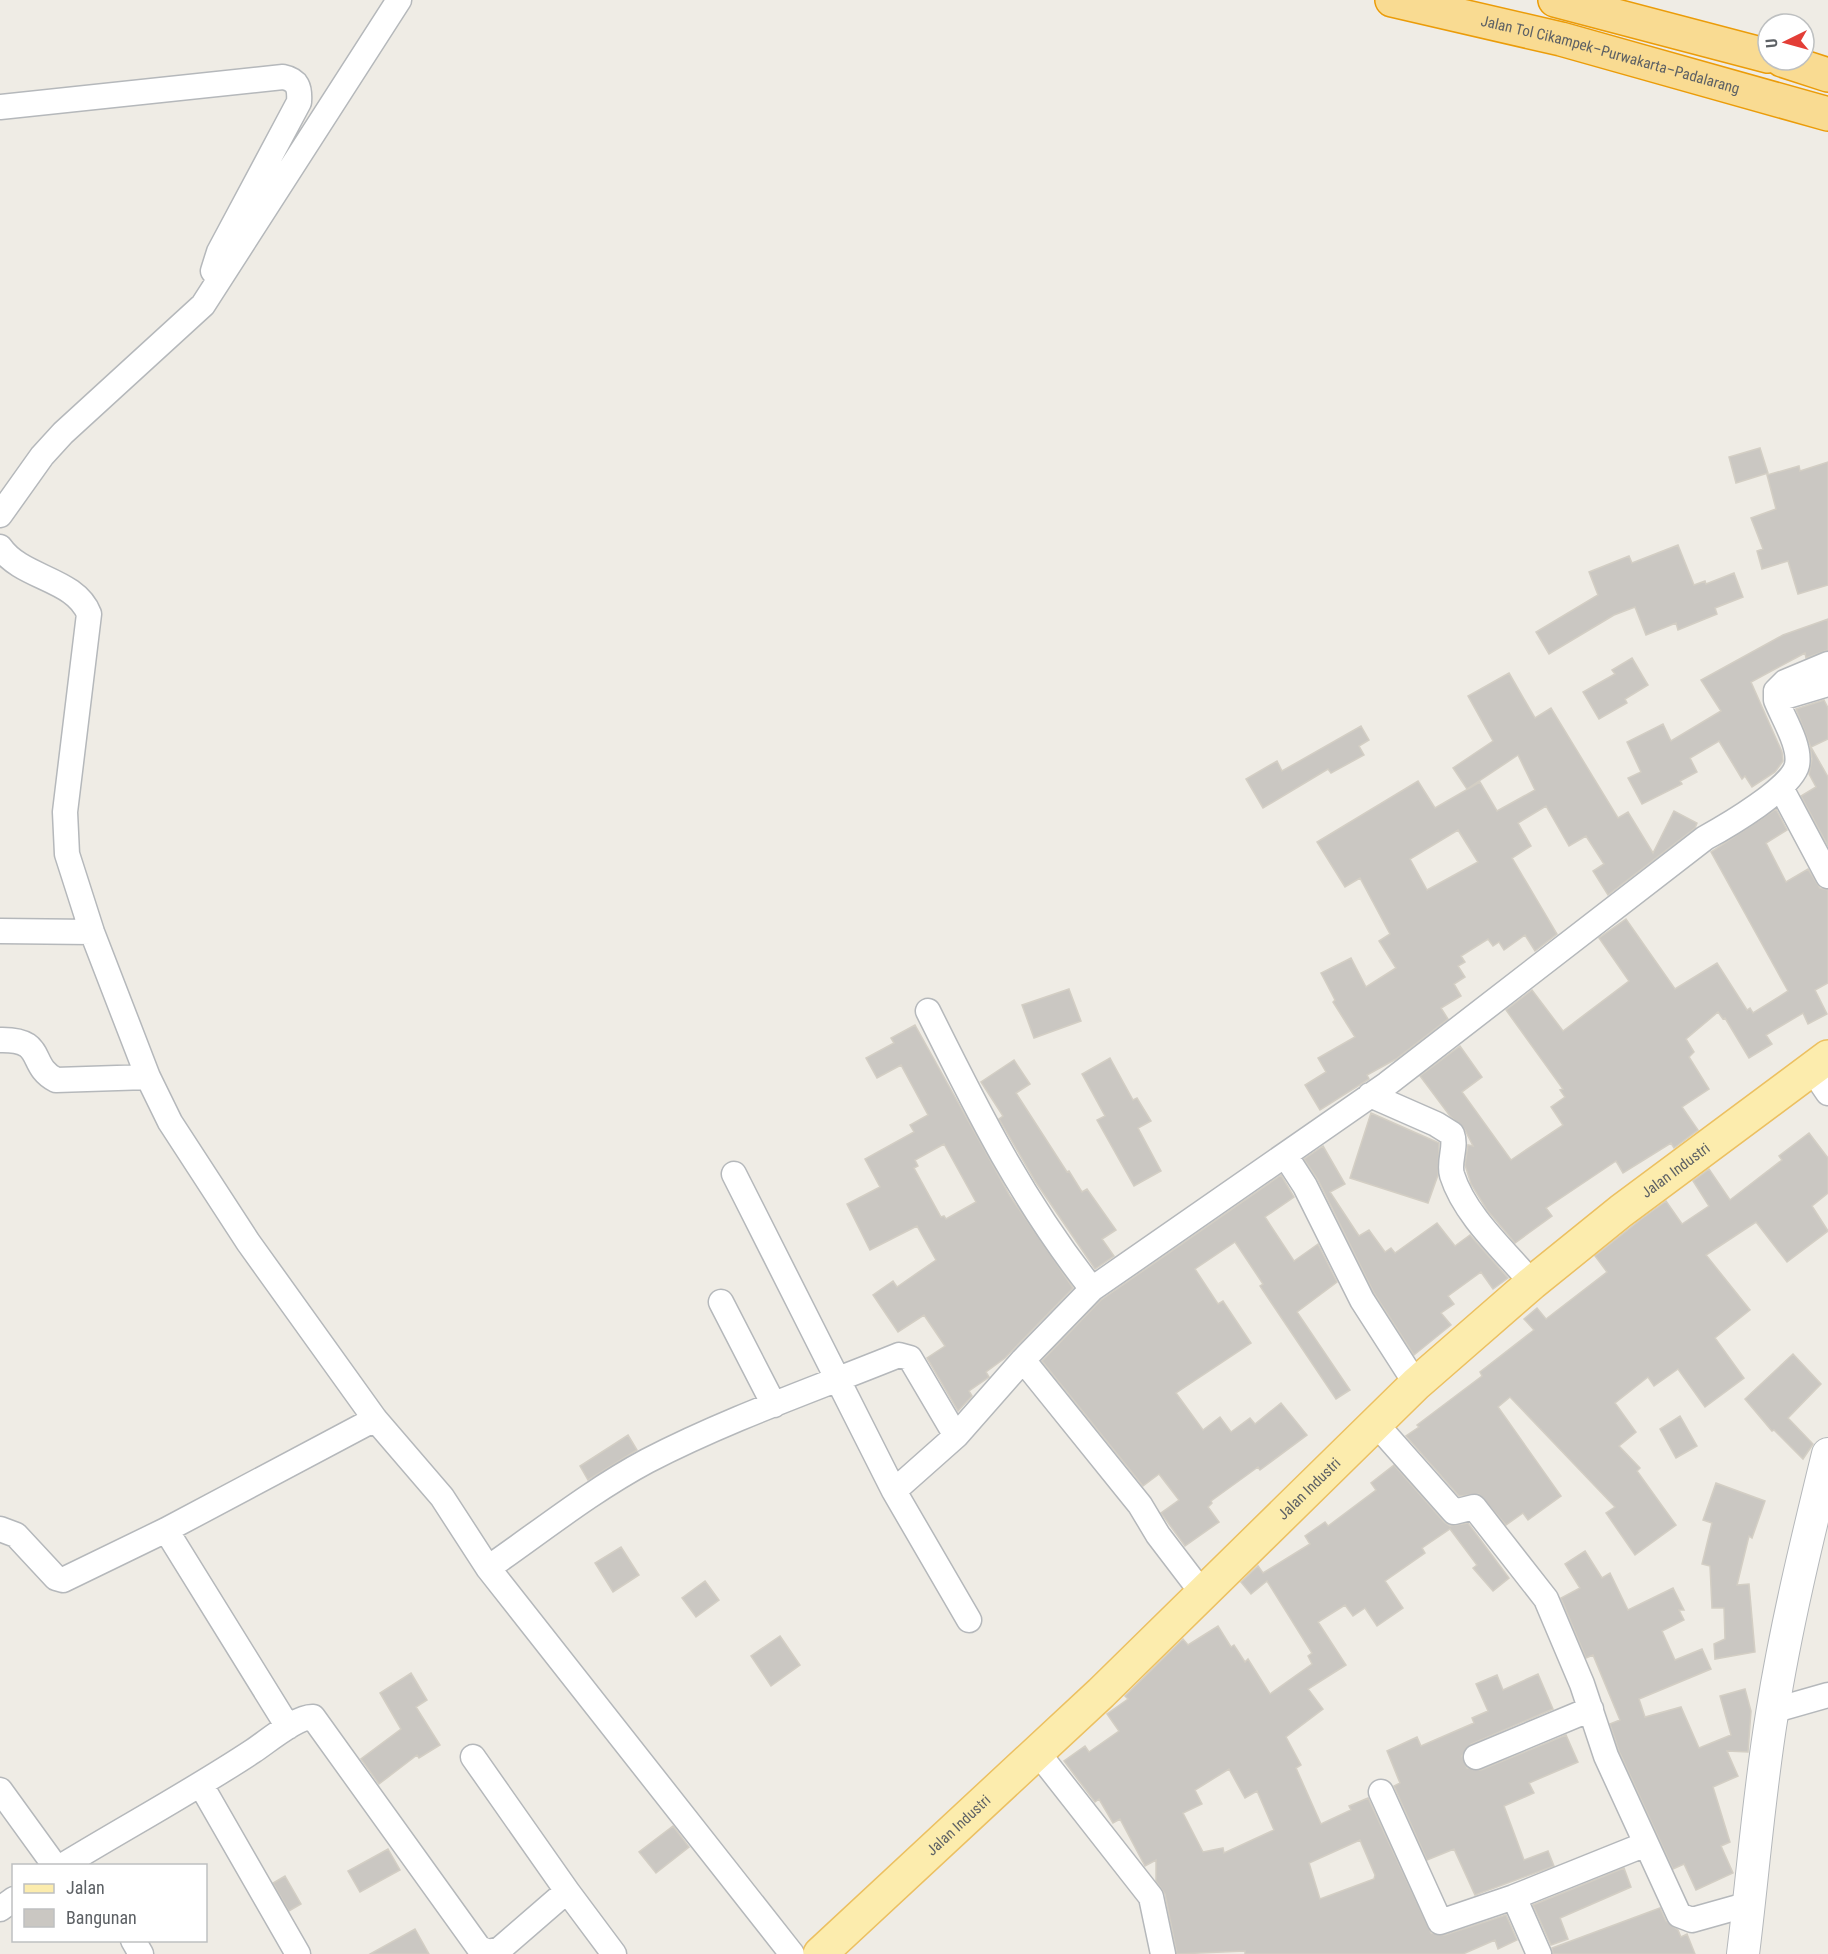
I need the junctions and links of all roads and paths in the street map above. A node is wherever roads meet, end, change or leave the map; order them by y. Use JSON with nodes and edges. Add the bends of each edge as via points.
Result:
{"nodes":[{"id":1,"x":1392,"y":0,"type":"edge"},
{"id":2,"x":1555,"y":0,"type":"edge"},
{"id":3,"x":395,"y":7,"type":"edge"},
{"id":4,"x":1756,"y":53,"type":"edge"},
{"id":5,"x":0,"y":107,"type":"edge"},
{"id":6,"x":1828,"y":114,"type":"edge"},
{"id":7,"x":203,"y":305,"type":"junction"},
{"id":8,"x":0,"y":515,"type":"edge"},
{"id":9,"x":0,"y":547,"type":"edge"},
{"id":10,"x":1828,"y":664,"type":"edge"},
{"id":11,"x":1828,"y":684,"type":"edge"},
{"id":12,"x":1776,"y":700,"type":"junction"},
{"id":13,"x":1781,"y":789,"type":"junction"},
{"id":14,"x":1828,"y":876,"type":"edge"},
{"id":15,"x":0,"y":931,"type":"edge"},
{"id":16,"x":92,"y":932,"type":"junction"},
{"id":17,"x":928,"y":1011,"type":"dead end"},
{"id":18,"x":0,"y":1040,"type":"edge"},
{"id":19,"x":1822,"y":1073,"type":"edge"},
{"id":20,"x":148,"y":1077,"type":"junction"},
{"id":21,"x":1370,"y":1095,"type":"junction"},
{"id":22,"x":1285,"y":1155,"type":"junction"},
{"id":23,"x":734,"y":1174,"type":"dead end"},
{"id":24,"x":1532,"y":1283,"type":"junction"},
{"id":25,"x":1092,"y":1289,"type":"junction"},
{"id":26,"x":721,"y":1302,"type":"dead end"},
{"id":27,"x":1023,"y":1360,"type":"junction"},
{"id":28,"x":838,"y":1380,"type":"junction"},
{"id":29,"x":1416,"y":1384,"type":"junction"},
{"id":30,"x":774,"y":1405,"type":"junction"},
{"id":31,"x":375,"y":1419,"type":"junction"},
{"id":32,"x":1376,"y":1424,"type":"junction"},
{"id":33,"x":956,"y":1436,"type":"junction"},
{"id":34,"x":1828,"y":1454,"type":"edge"},
{"id":35,"x":894,"y":1491,"type":"junction"},
{"id":36,"x":0,"y":1529,"type":"edge"},
{"id":37,"x":166,"y":1530,"type":"junction"},
{"id":38,"x":488,"y":1568,"type":"junction"},
{"id":39,"x":1203,"y":1594,"type":"junction"},
{"id":40,"x":969,"y":1620,"type":"dead end"},
{"id":41,"x":1828,"y":1695,"type":"edge"},
{"id":42,"x":1591,"y":1709,"type":"junction"},
{"id":43,"x":1772,"y":1711,"type":"junction"},
{"id":44,"x":288,"y":1727,"type":"junction"},
{"id":45,"x":1038,"y":1753,"type":"junction"},
{"id":46,"x":1476,"y":1757,"type":"dead end"},
{"id":47,"x":473,"y":1758,"type":"dead end"},
{"id":48,"x":201,"y":1785,"type":"junction"},
{"id":49,"x":0,"y":1790,"type":"edge"},
{"id":50,"x":1381,"y":1792,"type":"dead end"},
{"id":51,"x":1646,"y":1844,"type":"junction"},
{"id":52,"x":78,"y":1862,"type":"edge"},
{"id":53,"x":54,"y":1864,"type":"edge"},
{"id":54,"x":567,"y":1891,"type":"junction"},
{"id":55,"x":1514,"y":1897,"type":"junction"},
{"id":56,"x":1749,"y":1904,"type":"junction"},
{"id":57,"x":298,"y":1954,"type":"edge"},
{"id":58,"x":614,"y":1954,"type":"edge"},
{"id":59,"x":792,"y":1954,"type":"edge"},
{"id":60,"x":820,"y":1954,"type":"edge"},
{"id":61,"x":1163,"y":1954,"type":"edge"},
{"id":62,"x":1539,"y":1954,"type":"edge"},
{"id":63,"x":1743,"y":1954,"type":"edge"}],
"edges":[{"from":1,"to":6,"type":"highway","name":"Jalan Tol Cikampek–Purwakarta–Padalarang","via":[[1561,39]]},
{"from":2,"to":4,"type":"highway"},
{"from":3,"to":7,"type":"street"},
{"from":5,"to":7,"type":"street","via":[[292,79],[297,84],[299,102],[219,252]]},
{"from":7,"to":8,"type":"street","via":[[63,433]]},
{"from":9,"to":16,"type":"street","via":[[7,557],[75,594],[85,603],[89,614],[65,812],[67,854]]},
{"from":10,"to":12,"type":"street","via":[[1780,685]]},
{"from":11,"to":12,"type":"street"},
{"from":12,"to":13,"type":"street","via":[[1797,752],[1797,765],[1790,781]]},
{"from":13,"to":14,"type":"street"},
{"from":13,"to":21,"type":"street","via":[[1705,838]]},
{"from":15,"to":16,"type":"street"},
{"from":16,"to":20,"type":"street"},
{"from":17,"to":25,"type":"street","via":[[1029,1202]]},
{"from":18,"to":20,"type":"street","via":[[27,1044],[46,1074],[56,1080]]},
{"from":19,"to":24,"type":"main road","name":"Jalan Industri","via":[[1666,1176]]},
{"from":20,"to":31,"type":"street","via":[[205,1178]]},
{"from":21,"to":22,"type":"street"},
{"from":21,"to":24,"type":"street","via":[[1452,1134],[1451,1170],[1456,1186],[1474,1214]]},
{"from":22,"to":25,"type":"street"},
{"from":22,"to":29,"type":"street","via":[[1305,1186],[1362,1300]]},
{"from":23,"to":28,"type":"street"},
{"from":24,"to":29,"type":"main road","name":"Jalan Industri"},
{"from":25,"to":27,"type":"street"},
{"from":26,"to":30,"type":"street"},
{"from":27,"to":33,"type":"street"},
{"from":27,"to":39,"type":"street","via":[[1140,1505]]},
{"from":28,"to":30,"type":"street"},
{"from":28,"to":33,"type":"street","via":[[899,1355],[908,1356]]},
{"from":28,"to":35,"type":"street"},
{"from":29,"to":32,"type":"main road","name":"Jalan Industri"},
{"from":30,"to":38,"type":"street","via":[[646,1462]]},
{"from":31,"to":37,"type":"street"},
{"from":31,"to":38,"type":"street","via":[[442,1497]]},
{"from":32,"to":39,"type":"main road","name":"Jalan Industri"},
{"from":32,"to":42,"type":"street","via":[[1454,1512],[1474,1507],[1546,1599]]},
{"from":33,"to":35,"type":"street"},
{"from":34,"to":43,"type":"street"},
{"from":35,"to":40,"type":"street"},
{"from":36,"to":37,"type":"street","via":[[16,1535],[56,1578],[63,1580]]},
{"from":37,"to":44,"type":"street"},
{"from":38,"to":59,"type":"street"},
{"from":39,"to":45,"type":"main road","name":"Jalan Industri"},
{"from":41,"to":43,"type":"street"},
{"from":42,"to":46,"type":"street"},
{"from":42,"to":51,"type":"street","via":[[1606,1756]]},
{"from":43,"to":56,"type":"street"},
{"from":44,"to":48,"type":"street"},
{"from":44,"to":54,"type":"street","via":[[306,1717],[316,1719],[483,1951],[500,1949]]},
{"from":45,"to":60,"type":"main road","name":"Jalan Industri"},
{"from":45,"to":61,"type":"street","via":[[1151,1897]]},
{"from":47,"to":54,"type":"street"},
{"from":48,"to":52,"type":"street"},
{"from":48,"to":57,"type":"street"},
{"from":49,"to":53,"type":"street"},
{"from":50,"to":55,"type":"street","via":[[1439,1921],[1444,1923]]},
{"from":51,"to":55,"type":"street"},
{"from":51,"to":56,"type":"street","via":[[1679,1915],[1685,1919],[1712,1916]]},
{"from":54,"to":58,"type":"street"},
{"from":55,"to":62,"type":"street"},
{"from":56,"to":63,"type":"street"}]}
